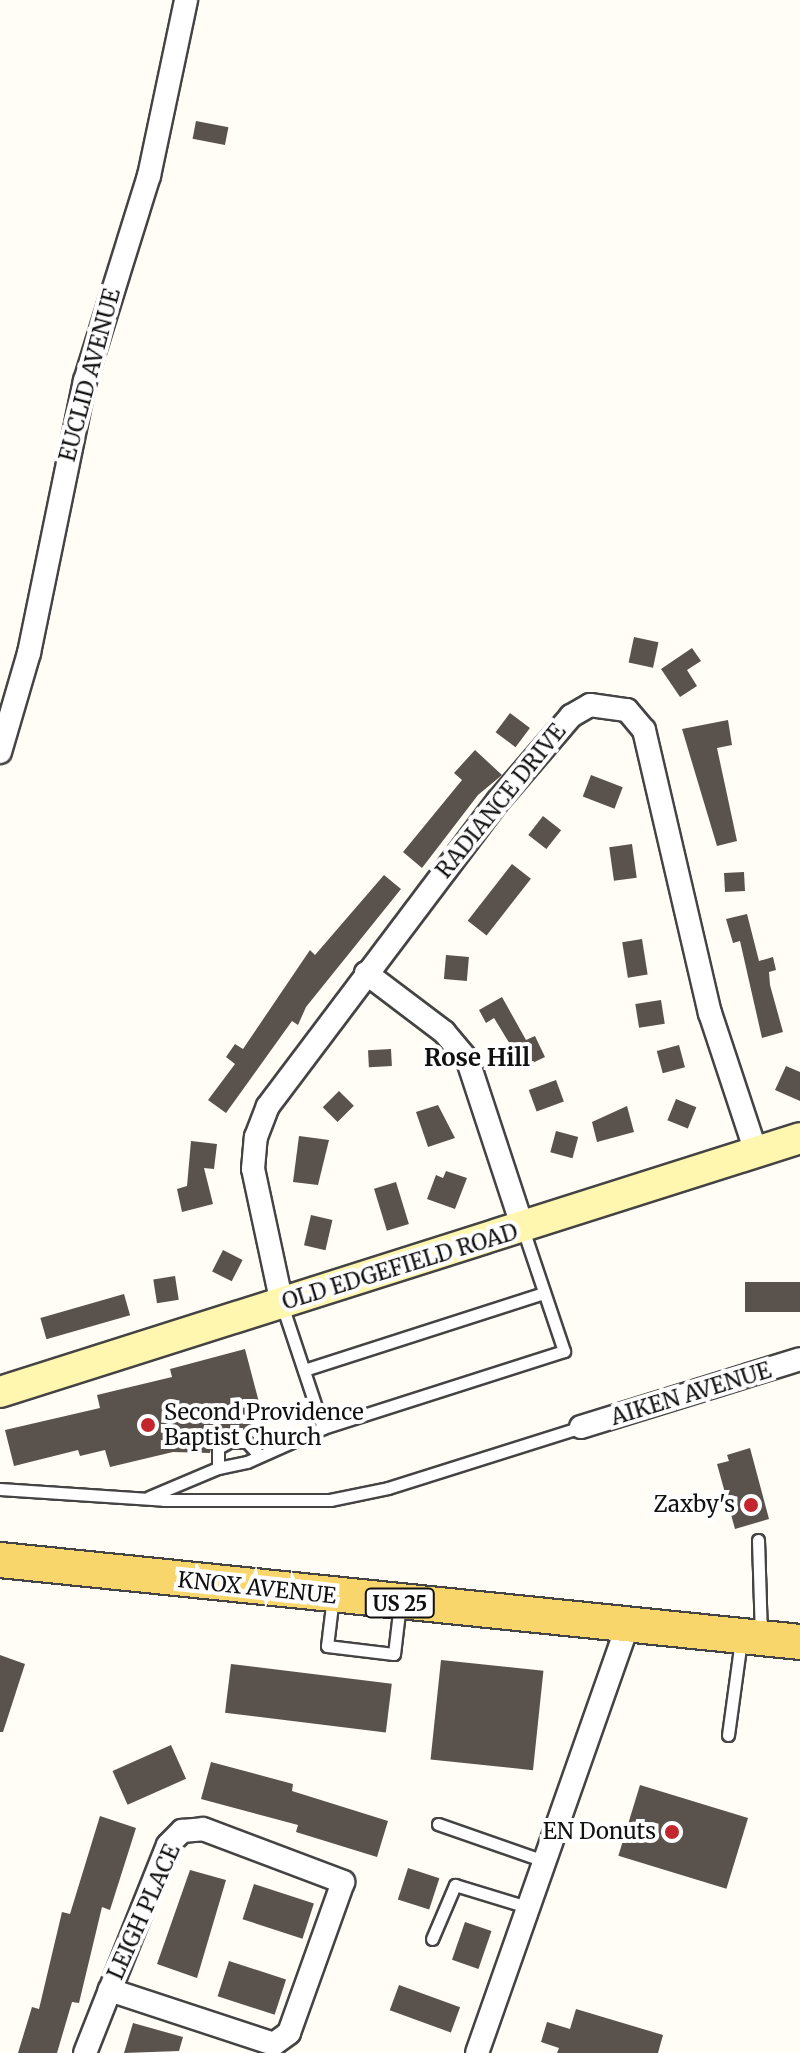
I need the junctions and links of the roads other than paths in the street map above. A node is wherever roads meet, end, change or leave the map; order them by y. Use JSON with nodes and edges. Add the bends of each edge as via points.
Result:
{"nodes":[{"id":1,"x":186,"y":0,"type":"edge"},
{"id":2,"x":0,"y":752,"type":"edge"},
{"id":3,"x":366,"y":973,"type":"junction"},
{"id":4,"x":800,"y":1138,"type":"edge"},
{"id":5,"x":756,"y":1152,"type":"junction"},
{"id":6,"x":523,"y":1228,"type":"junction"},
{"id":7,"x":544,"y":1293,"type":"junction"},
{"id":8,"x":282,"y":1304,"type":"junction"},
{"id":9,"x":800,"y":1359,"type":"edge"},
{"id":10,"x":304,"y":1370,"type":"junction"},
{"id":11,"x":0,"y":1392,"type":"edge"},
{"id":12,"x":581,"y":1427,"type":"joint"},
{"id":13,"x":323,"y":1428,"type":"junction"},
{"id":14,"x":258,"y":1454,"type":"junction"},
{"id":15,"x":218,"y":1468,"type":"junction"},
{"id":16,"x":0,"y":1489,"type":"edge"},
{"id":17,"x":145,"y":1498,"type":"junction"},
{"id":18,"x":758,"y":1540,"type":"dead end"},
{"id":19,"x":0,"y":1560,"type":"edge"},
{"id":20,"x":333,"y":1596,"type":"junction"},
{"id":21,"x":401,"y":1604,"type":"junction"},
{"id":22,"x":627,"y":1628,"type":"junction"},
{"id":23,"x":751,"y":1639,"type":"junction"},
{"id":24,"x":800,"y":1642,"type":"edge"},
{"id":25,"x":728,"y":1735,"type":"dead end"},
{"id":26,"x":438,"y":1824,"type":"dead end"},
{"id":27,"x":547,"y":1862,"type":"junction"},
{"id":28,"x":530,"y":1908,"type":"junction"},
{"id":29,"x":432,"y":1939,"type":"dead end"},
{"id":30,"x":110,"y":1990,"type":"junction"},
{"id":31,"x":85,"y":2053,"type":"edge"},
{"id":32,"x":477,"y":2053,"type":"edge"}],
"edges":[{"from":1,"to":2,"type":"street","name":"EUCLID AVENUE","via":[[149,176],[85,381],[29,653]]},
{"from":3,"to":5,"type":"street","name":"RADIANCE DRIVE","via":[[571,716],[590,705],[615,705],[644,730],[710,1013]]},
{"from":3,"to":6,"type":"street","via":[[444,1032],[468,1061]]},
{"from":3,"to":8,"type":"street","name":"RADIANCE DRIVE","via":[[272,1099],[256,1137],[253,1169]]},
{"from":4,"to":5,"type":"street","name":"OLD EDGEFIELD ROAD"},
{"from":5,"to":6,"type":"street","name":"OLD EDGEFIELD ROAD"},
{"from":6,"to":7,"type":"lane"},
{"from":6,"to":8,"type":"street","name":"OLD EDGEFIELD ROAD"},
{"from":7,"to":10,"type":"lane"},
{"from":7,"to":13,"type":"lane","via":[[564,1351]]},
{"from":8,"to":10,"type":"lane"},
{"from":8,"to":11,"type":"street","name":"OLD EDGEFIELD ROAD"},
{"from":9,"to":12,"type":"street","name":"AIKEN AVENUE"},
{"from":10,"to":13,"type":"lane"},
{"from":12,"to":17,"type":"lane","via":[[360,1496],[304,1502]]},
{"from":13,"to":14,"type":"lane"},
{"from":14,"to":15,"type":"lane"},
{"from":14,"to":15,"type":"lane","via":[[247,1442],[229,1442],[218,1448]]},
{"from":15,"to":17,"type":"lane"},
{"from":16,"to":17,"type":"lane"},
{"from":18,"to":23,"type":"lane"},
{"from":19,"to":20,"type":"main road","name":"KNOX AVENUE","number":"US 25"},
{"from":20,"to":21,"type":"main road","name":"KNOX AVENUE","number":"US 25"},
{"from":20,"to":21,"type":"lane","via":[[327,1646],[394,1654]]},
{"from":21,"to":22,"type":"main road","name":"KNOX AVENUE","number":"US 25"},
{"from":22,"to":23,"type":"main road","name":"KNOX AVENUE","number":"US 25"},
{"from":22,"to":27,"type":"street"},
{"from":23,"to":24,"type":"main road","name":"KNOX AVENUE","number":"US 25"},
{"from":23,"to":25,"type":"lane"},
{"from":26,"to":27,"type":"lane"},
{"from":27,"to":28,"type":"street"},
{"from":28,"to":29,"type":"lane","via":[[455,1885]]},
{"from":28,"to":32,"type":"street"},
{"from":30,"to":30,"type":"street","name":"LEIGH PLACE","via":[[168,1845],[182,1831],[203,1829],[343,1882],[289,2033],[274,2044]]},
{"from":30,"to":31,"type":"street","name":"LEIGH PLACE"}]}
